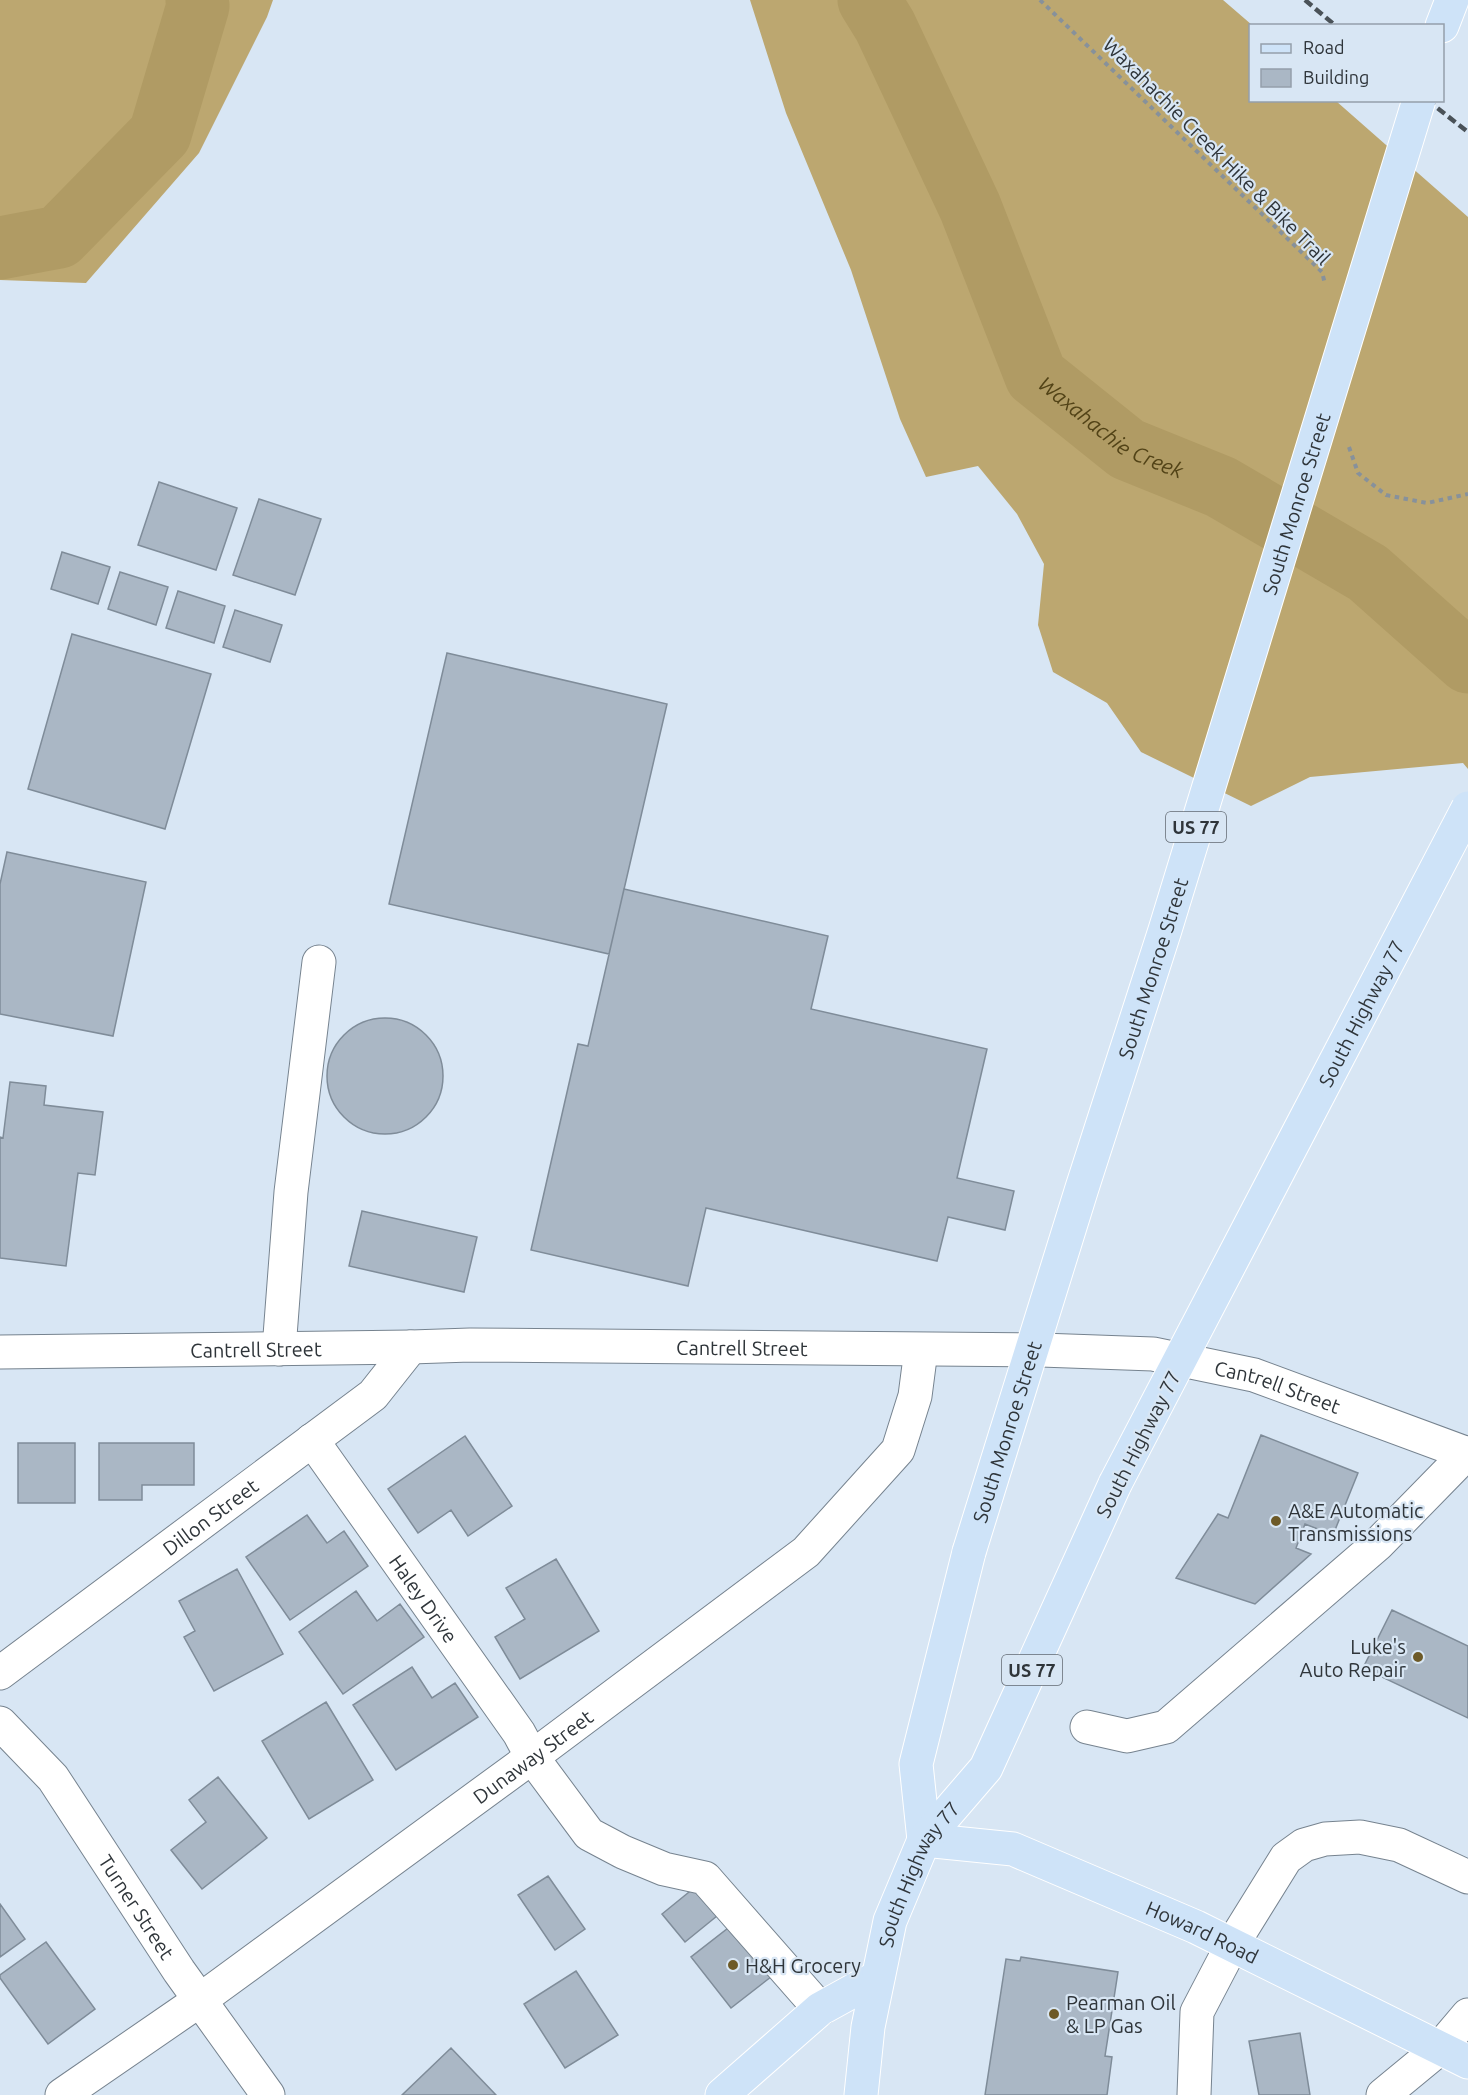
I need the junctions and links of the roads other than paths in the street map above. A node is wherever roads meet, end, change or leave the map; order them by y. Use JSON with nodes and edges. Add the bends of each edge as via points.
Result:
{"nodes":[{"id":1,"x":1452,"y":0,"type":"edge"},
{"id":2,"x":1444,"y":24,"type":"edge"},
{"id":3,"x":1418,"y":102,"type":"edge"},
{"id":4,"x":1468,"y":808,"type":"edge"},
{"id":5,"x":319,"y":962,"type":"dead end"},
{"id":6,"x":411,"y":1347,"type":"junction"},
{"id":7,"x":279,"y":1349,"type":"junction"},
{"id":8,"x":921,"y":1350,"type":"junction"},
{"id":9,"x":0,"y":1352,"type":"edge"},
{"id":10,"x":312,"y":1440,"type":"junction"},
{"id":11,"x":1468,"y":1454,"type":"edge"},
{"id":12,"x":0,"y":1673,"type":"edge"},
{"id":13,"x":0,"y":1723,"type":"edge"},
{"id":14,"x":1087,"y":1727,"type":"dead end"},
{"id":15,"x":532,"y":1757,"type":"junction"},
{"id":16,"x":924,"y":1840,"type":"junction"},
{"id":17,"x":1468,"y":1877,"type":"edge"},
{"id":18,"x":1232,"y":1945,"type":"junction"},
{"id":19,"x":878,"y":1977,"type":"junction"},
{"id":20,"x":200,"y":2000,"type":"junction"},
{"id":21,"x":820,"y":2009,"type":"junction"},
{"id":22,"x":1468,"y":2015,"type":"edge"},
{"id":23,"x":1454,"y":2055,"type":"edge"},
{"id":24,"x":62,"y":2095,"type":"edge"},
{"id":25,"x":268,"y":2095,"type":"edge"},
{"id":26,"x":723,"y":2095,"type":"edge"},
{"id":27,"x":861,"y":2095,"type":"edge"},
{"id":28,"x":1194,"y":2095,"type":"edge"},
{"id":29,"x":1383,"y":2095,"type":"edge"}],
"edges":[{"from":1,"to":2,"type":"main road"},
{"from":3,"to":16,"type":"main road","name":"South Monroe Street","number":"US 77","bridge":true,"via":[[1165,930],[969,1552],[916,1764]]},
{"from":4,"to":16,"type":"main road","name":"South Highway 77","number":"US 77","bridge":true,"via":[[1115,1484],[986,1768]]},
{"from":5,"to":7,"type":"street","via":[[291,1192]]},
{"from":6,"to":7,"type":"street","name":"Cantrell Street"},
{"from":6,"to":8,"type":"street","name":"Cantrell Street"},
{"from":6,"to":10,"type":"street","name":"Dillon Street","via":[[373,1395]]},
{"from":7,"to":9,"type":"street","name":"Cantrell Street"},
{"from":8,"to":11,"type":"street","name":"Cantrell Street","via":[[1153,1354],[1254,1375]]},
{"from":8,"to":15,"type":"street","name":"Dunaway Street","via":[[915,1396],[898,1450],[806,1552]]},
{"from":10,"to":12,"type":"street","name":"Dillon Street"},
{"from":10,"to":15,"type":"street","name":"Haley Drive","via":[[519,1733]]},
{"from":11,"to":14,"type":"street","via":[[1378,1544],[1166,1727],[1127,1736]]},
{"from":13,"to":20,"type":"street","name":"Turner Street","via":[[53,1778]]},
{"from":15,"to":20,"type":"street","name":"Dunaway Street"},
{"from":15,"to":21,"type":"street","name":"Haley Drive","via":[[589,1834],[664,1869],[705,1878]]},
{"from":16,"to":18,"type":"main road","name":"Howard Road","via":[[1013,1849]]},
{"from":16,"to":19,"type":"main road","name":"South Highway 77","number":"US 77","via":[[890,1921]]},
{"from":17,"to":18,"type":"street","via":[[1399,1845],[1360,1837],[1325,1839],[1305,1845],[1286,1858]]},
{"from":18,"to":23,"type":"main road","name":"Howard Road"},
{"from":18,"to":28,"type":"street","via":[[1197,2012]]},
{"from":19,"to":21,"type":"main road"},
{"from":19,"to":27,"type":"main road","name":"South Highway 77","number":"US 77"},
{"from":20,"to":24,"type":"street","name":"Dunaway Street"},
{"from":20,"to":25,"type":"street","name":"Turner Street"},
{"from":21,"to":26,"type":"main road"},
{"from":22,"to":23,"type":"street"},
{"from":23,"to":29,"type":"street"}]}
